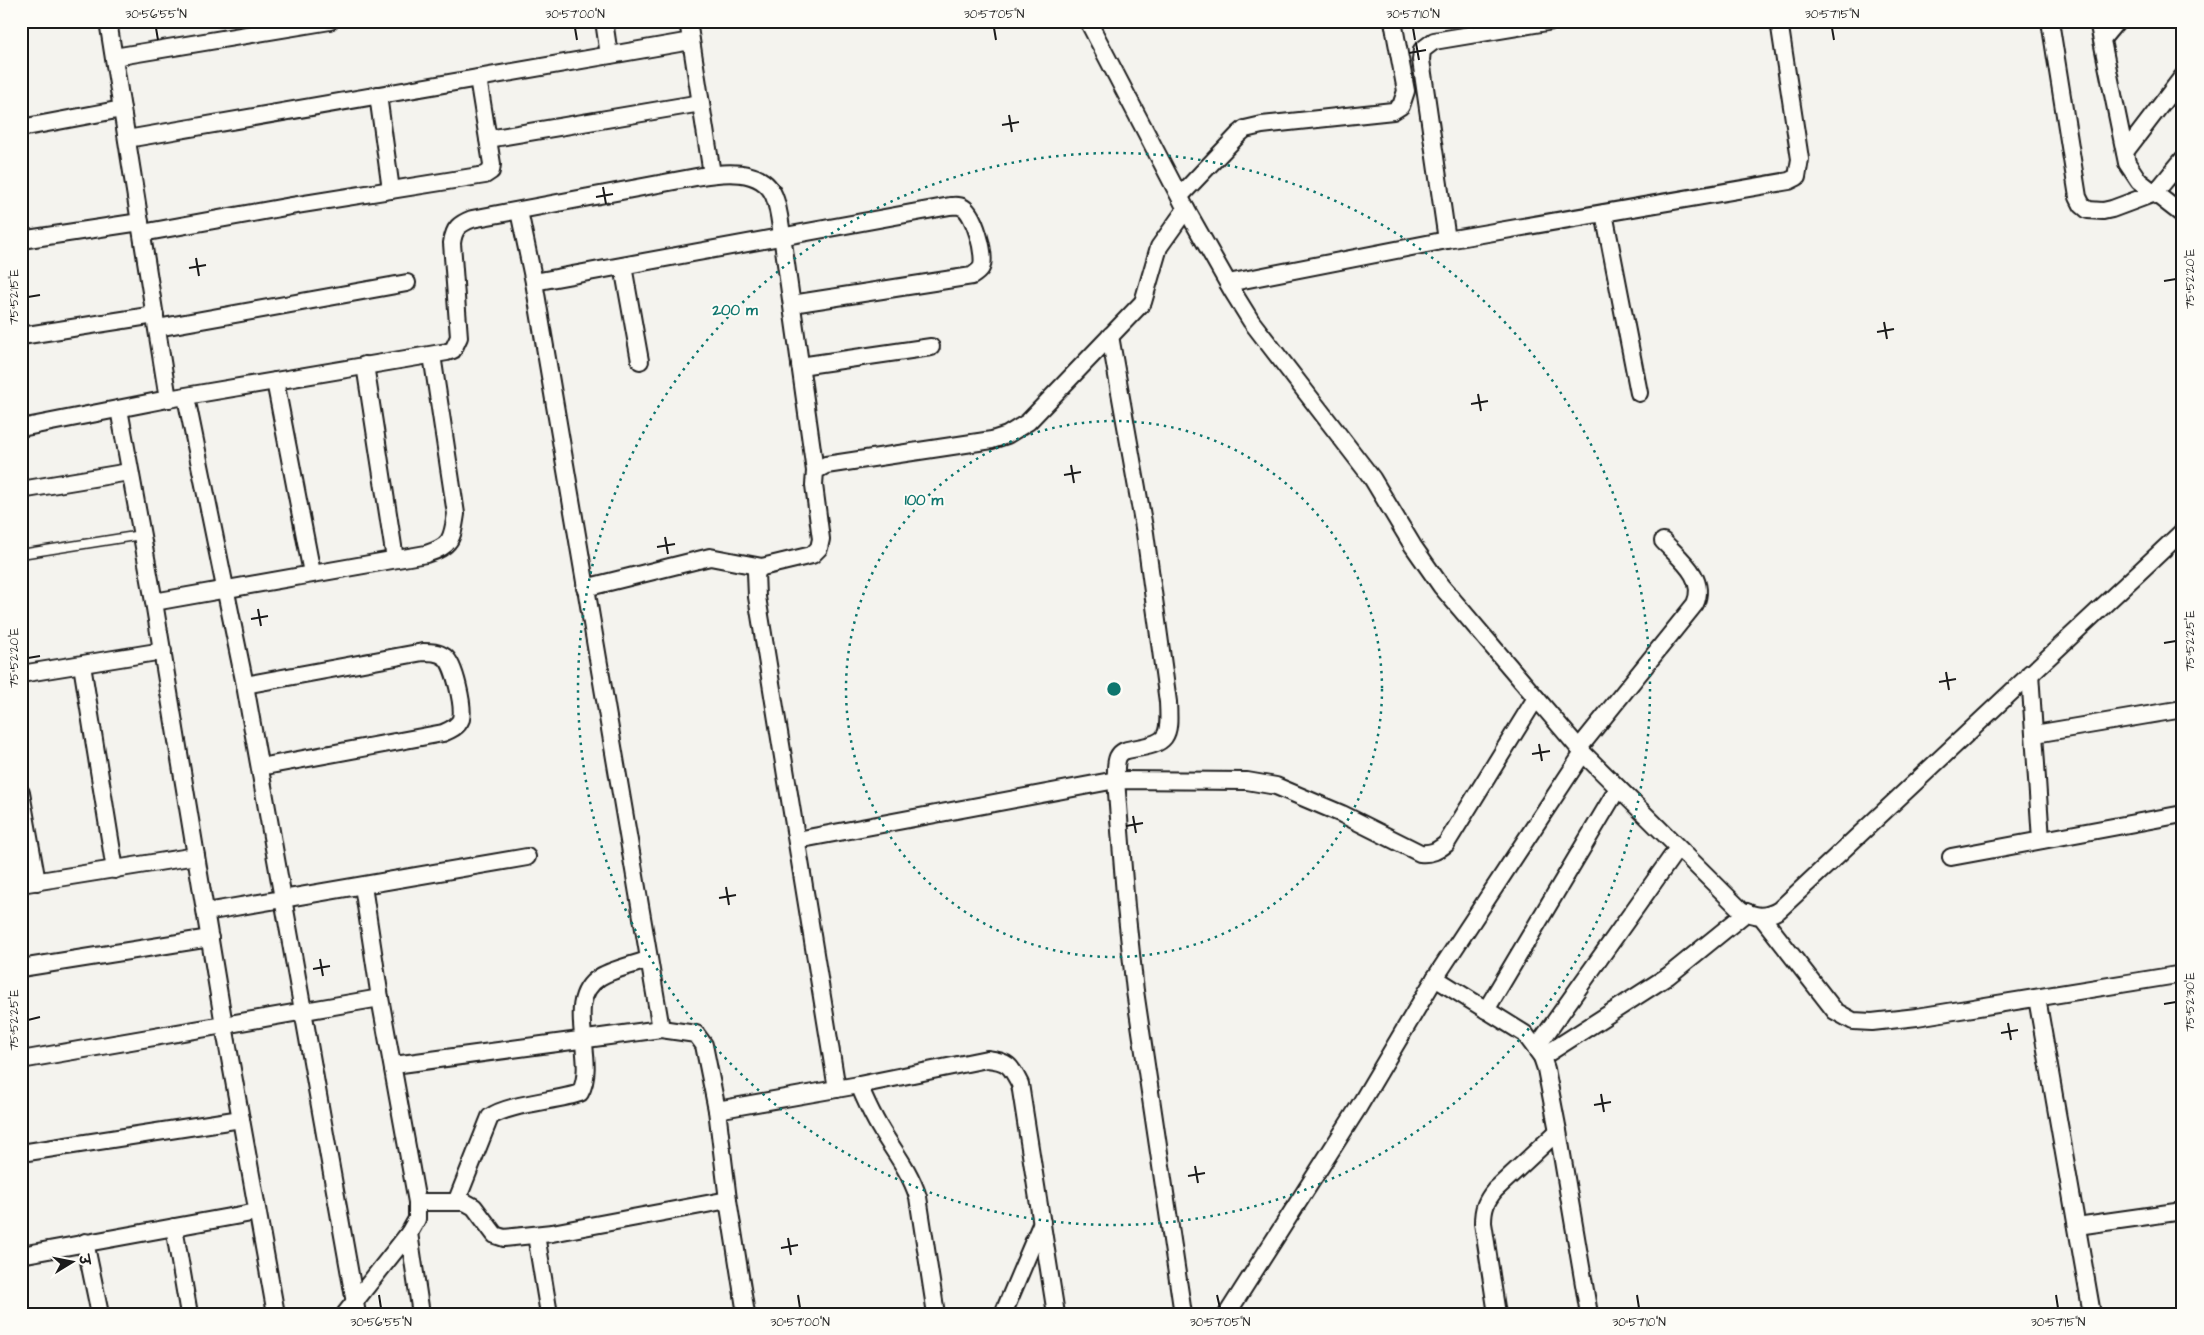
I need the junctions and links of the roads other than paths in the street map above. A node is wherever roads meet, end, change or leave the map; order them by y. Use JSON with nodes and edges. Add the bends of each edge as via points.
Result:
{"nodes":[{"id":1,"x":108,"y":21,"type":"edge"},
{"id":2,"x":330,"y":21,"type":"edge"},
{"id":3,"x":604,"y":21,"type":"edge"},
{"id":4,"x":688,"y":21,"type":"edge"},
{"id":5,"x":1088,"y":21,"type":"edge"},
{"id":6,"x":1393,"y":21,"type":"edge"},
{"id":7,"x":1553,"y":21,"type":"edge"},
{"id":8,"x":1779,"y":21,"type":"edge"},
{"id":9,"x":2050,"y":21,"type":"edge"},
{"id":10,"x":2098,"y":21,"type":"edge"},
{"id":11,"x":2116,"y":21,"type":"edge"},
{"id":12,"x":2102,"y":39,"type":"junction"},
{"id":13,"x":690,"y":41,"type":"junction"},
{"id":14,"x":609,"y":55,"type":"junction"},
{"id":15,"x":114,"y":57,"type":"junction"},
{"id":16,"x":2183,"y":76,"type":"edge"},
{"id":17,"x":478,"y":78,"type":"junction"},
{"id":18,"x":378,"y":95,"type":"junction"},
{"id":19,"x":701,"y":103,"type":"junction"},
{"id":20,"x":122,"y":109,"type":"junction"},
{"id":21,"x":21,"y":128,"type":"edge"},
{"id":22,"x":127,"y":138,"type":"junction"},
{"id":23,"x":488,"y":139,"type":"junction"},
{"id":24,"x":2125,"y":152,"type":"junction"},
{"id":25,"x":2183,"y":159,"type":"edge"},
{"id":26,"x":712,"y":174,"type":"junction"},
{"id":27,"x":391,"y":190,"type":"junction"},
{"id":28,"x":2155,"y":193,"type":"junction"},
{"id":29,"x":1183,"y":202,"type":"junction"},
{"id":30,"x":519,"y":211,"type":"junction"},
{"id":31,"x":1604,"y":213,"type":"junction"},
{"id":32,"x":2183,"y":215,"type":"edge"},
{"id":33,"x":141,"y":228,"type":"junction"},
{"id":34,"x":782,"y":235,"type":"junction"},
{"id":35,"x":21,"y":240,"type":"edge"},
{"id":36,"x":1447,"y":240,"type":"junction"},
{"id":37,"x":623,"y":266,"type":"junction"},
{"id":38,"x":534,"y":282,"type":"junction"},
{"id":39,"x":407,"y":283,"type":"dead end"},
{"id":40,"x":1228,"y":283,"type":"junction"},
{"id":41,"x":792,"y":304,"type":"junction"},
{"id":42,"x":156,"y":322,"type":"junction"},
{"id":43,"x":21,"y":336,"type":"edge"},
{"id":44,"x":1110,"y":336,"type":"junction"},
{"id":45,"x":931,"y":348,"type":"dead end"},
{"id":46,"x":432,"y":354,"type":"junction"},
{"id":47,"x":640,"y":361,"type":"dead end"},
{"id":48,"x":365,"y":365,"type":"junction"},
{"id":49,"x":800,"y":366,"type":"junction"},
{"id":50,"x":275,"y":381,"type":"junction"},
{"id":51,"x":1639,"y":393,"type":"dead end"},
{"id":52,"x":186,"y":397,"type":"junction"},
{"id":53,"x":168,"y":399,"type":"junction"},
{"id":54,"x":119,"y":409,"type":"junction"},
{"id":55,"x":21,"y":428,"type":"edge"},
{"id":56,"x":815,"y":471,"type":"junction"},
{"id":57,"x":129,"y":472,"type":"junction"},
{"id":58,"x":21,"y":490,"type":"edge"},
{"id":59,"x":2183,"y":531,"type":"edge"},
{"id":60,"x":141,"y":535,"type":"junction"},
{"id":61,"x":1663,"y":541,"type":"dead end"},
{"id":62,"x":21,"y":554,"type":"edge"},
{"id":63,"x":395,"y":559,"type":"junction"},
{"id":64,"x":762,"y":567,"type":"junction"},
{"id":65,"x":312,"y":574,"type":"junction"},
{"id":66,"x":585,"y":588,"type":"junction"},
{"id":67,"x":224,"y":589,"type":"junction"},
{"id":68,"x":154,"y":602,"type":"junction"},
{"id":69,"x":162,"y":651,"type":"junction"},
{"id":70,"x":82,"y":665,"type":"junction"},
{"id":71,"x":2030,"y":673,"type":"junction"},
{"id":72,"x":21,"y":674,"type":"edge"},
{"id":73,"x":245,"y":685,"type":"junction"},
{"id":74,"x":1536,"y":698,"type":"junction"},
{"id":75,"x":2183,"y":709,"type":"edge"},
{"id":76,"x":2035,"y":734,"type":"junction"},
{"id":77,"x":1581,"y":751,"type":"junction"},
{"id":78,"x":260,"y":767,"type":"junction"},
{"id":79,"x":1116,"y":780,"type":"junction"},
{"id":80,"x":1618,"y":788,"type":"junction"},
{"id":81,"x":21,"y":793,"type":"edge"},
{"id":82,"x":2183,"y":814,"type":"edge"},
{"id":83,"x":797,"y":840,"type":"junction"},
{"id":84,"x":2042,"y":840,"type":"junction"},
{"id":85,"x":1678,"y":848,"type":"junction"},
{"id":86,"x":196,"y":856,"type":"junction"},
{"id":87,"x":527,"y":857,"type":"dead end"},
{"id":88,"x":1951,"y":857,"type":"dead end"},
{"id":89,"x":115,"y":870,"type":"junction"},
{"id":90,"x":29,"y":883,"type":"edge"},
{"id":91,"x":363,"y":886,"type":"junction"},
{"id":92,"x":284,"y":898,"type":"junction"},
{"id":93,"x":206,"y":912,"type":"junction"},
{"id":94,"x":1754,"y":914,"type":"junction"},
{"id":95,"x":210,"y":938,"type":"junction"},
{"id":96,"x":648,"y":960,"type":"junction"},
{"id":97,"x":21,"y":968,"type":"edge"},
{"id":98,"x":2183,"y":974,"type":"edge"},
{"id":99,"x":1435,"y":978,"type":"junction"},
{"id":100,"x":380,"y":998,"type":"junction"},
{"id":101,"x":2037,"y":998,"type":"junction"},
{"id":102,"x":1486,"y":1010,"type":"junction"},
{"id":103,"x":302,"y":1012,"type":"junction"},
{"id":104,"x":224,"y":1025,"type":"junction"},
{"id":105,"x":661,"y":1028,"type":"junction"},
{"id":106,"x":584,"y":1038,"type":"junction"},
{"id":107,"x":1539,"y":1053,"type":"junction"},
{"id":108,"x":21,"y":1060,"type":"edge"},
{"id":109,"x":394,"y":1065,"type":"junction"},
{"id":110,"x":859,"y":1085,"type":"junction"},
{"id":111,"x":837,"y":1088,"type":"junction"},
{"id":112,"x":717,"y":1110,"type":"junction"},
{"id":113,"x":241,"y":1119,"type":"junction"},
{"id":114,"x":1558,"y":1131,"type":"junction"},
{"id":115,"x":21,"y":1153,"type":"edge"},
{"id":116,"x":457,"y":1200,"type":"junction"},
{"id":117,"x":728,"y":1200,"type":"junction"},
{"id":118,"x":417,"y":1202,"type":"junction"},
{"id":119,"x":2183,"y":1211,"type":"edge"},
{"id":120,"x":257,"y":1212,"type":"junction"},
{"id":121,"x":1042,"y":1222,"type":"junction"},
{"id":122,"x":2077,"y":1226,"type":"junction"},
{"id":123,"x":174,"y":1227,"type":"junction"},
{"id":124,"x":409,"y":1233,"type":"junction"},
{"id":125,"x":536,"y":1235,"type":"junction"},
{"id":126,"x":85,"y":1242,"type":"junction"},
{"id":127,"x":21,"y":1255,"type":"edge"},
{"id":128,"x":356,"y":1306,"type":"edge"},
{"id":129,"x":100,"y":1314,"type":"edge"},
{"id":130,"x":189,"y":1314,"type":"edge"},
{"id":131,"x":276,"y":1314,"type":"edge"},
{"id":132,"x":345,"y":1314,"type":"edge"},
{"id":133,"x":421,"y":1314,"type":"edge"},
{"id":134,"x":549,"y":1314,"type":"edge"},
{"id":135,"x":746,"y":1314,"type":"edge"},
{"id":136,"x":936,"y":1314,"type":"edge"},
{"id":137,"x":1003,"y":1314,"type":"edge"},
{"id":138,"x":1056,"y":1314,"type":"edge"},
{"id":139,"x":1183,"y":1314,"type":"edge"},
{"id":140,"x":1227,"y":1314,"type":"edge"},
{"id":141,"x":1498,"y":1314,"type":"edge"},
{"id":142,"x":1590,"y":1314,"type":"edge"},
{"id":143,"x":2092,"y":1314,"type":"edge"}],
"edges":[{"from":1,"to":15,"type":"street"},
{"from":2,"to":15,"type":"street"},
{"from":3,"to":14,"type":"street"},
{"from":4,"to":13,"type":"street"},
{"from":5,"to":29,"type":"street"},
{"from":6,"to":29,"type":"street","via":[[1406,91],[1401,106],[1393,112],[1245,129]]},
{"from":7,"to":36,"type":"street","via":[[1434,41],[1422,50]]},
{"from":8,"to":31,"type":"street","via":[[1800,159],[1797,176],[1789,181]]},
{"from":9,"to":28,"type":"street","via":[[2078,197],[2082,205],[2093,211],[2103,211]]},
{"from":10,"to":12,"type":"street"},
{"from":11,"to":12,"type":"street"},
{"from":12,"to":24,"type":"street"},
{"from":13,"to":14,"type":"street"},
{"from":13,"to":19,"type":"street"},
{"from":14,"to":17,"type":"street"},
{"from":15,"to":20,"type":"street"},
{"from":16,"to":24,"type":"street"},
{"from":17,"to":18,"type":"street"},
{"from":17,"to":23,"type":"street"},
{"from":18,"to":22,"type":"street"},
{"from":18,"to":27,"type":"street"},
{"from":19,"to":23,"type":"street"},
{"from":19,"to":26,"type":"street"},
{"from":20,"to":21,"type":"street"},
{"from":20,"to":22,"type":"street"},
{"from":22,"to":33,"type":"street"},
{"from":23,"to":27,"type":"street","via":[[492,164],[491,171],[485,175]]},
{"from":24,"to":28,"type":"street","via":[[2132,172]]},
{"from":25,"to":28,"type":"street"},
{"from":26,"to":30,"type":"street"},
{"from":26,"to":34,"type":"street","via":[[753,176],[768,186],[775,197]]},
{"from":27,"to":33,"type":"street"},
{"from":28,"to":32,"type":"street"},
{"from":29,"to":40,"type":"street"},
{"from":29,"to":44,"type":"street","via":[[1159,247],[1143,302]]},
{"from":30,"to":38,"type":"street"},
{"from":30,"to":46,"type":"street","via":[[472,219],[461,223],[454,232],[459,337],[453,350]]},
{"from":31,"to":36,"type":"street"},
{"from":31,"to":51,"type":"street"},
{"from":33,"to":35,"type":"street"},
{"from":33,"to":42,"type":"street"},
{"from":34,"to":37,"type":"street"},
{"from":34,"to":41,"type":"street"},
{"from":34,"to":41,"type":"street","via":[[961,206],[971,213],[982,249],[980,270],[972,276]]},
{"from":36,"to":40,"type":"street"},
{"from":37,"to":38,"type":"street"},
{"from":37,"to":47,"type":"street"},
{"from":38,"to":66,"type":"street"},
{"from":39,"to":42,"type":"street"},
{"from":40,"to":74,"type":"street","via":[[1251,321],[1372,478],[1441,586]]},
{"from":41,"to":49,"type":"street"},
{"from":42,"to":43,"type":"street"},
{"from":42,"to":53,"type":"street"},
{"from":44,"to":56,"type":"street","via":[[1028,422],[1007,435],[826,465]]},
{"from":44,"to":79,"type":"street","via":[[1145,533],[1169,722],[1163,740],[1157,745],[1121,753],[1116,763]]},
{"from":45,"to":49,"type":"street"},
{"from":46,"to":48,"type":"street"},
{"from":46,"to":63,"type":"street","via":[[456,514],[453,536],[442,549]]},
{"from":48,"to":50,"type":"street"},
{"from":48,"to":63,"type":"street"},
{"from":49,"to":56,"type":"street"},
{"from":50,"to":52,"type":"street"},
{"from":50,"to":65,"type":"street"},
{"from":52,"to":53,"type":"street"},
{"from":52,"to":67,"type":"street"},
{"from":53,"to":54,"type":"street"},
{"from":54,"to":55,"type":"street"},
{"from":54,"to":57,"type":"street"},
{"from":56,"to":64,"type":"street","via":[[819,548],[812,555]]},
{"from":57,"to":58,"type":"street"},
{"from":57,"to":60,"type":"street"},
{"from":59,"to":71,"type":"street"},
{"from":60,"to":62,"type":"lane"},
{"from":60,"to":68,"type":"street"},
{"from":61,"to":77,"type":"street","via":[[1695,576],[1700,590],[1698,597]]},
{"from":63,"to":65,"type":"street"},
{"from":64,"to":66,"type":"street","via":[[710,557]]},
{"from":64,"to":83,"type":"street","via":[[756,572],[755,583]]},
{"from":65,"to":67,"type":"street"},
{"from":66,"to":96,"type":"street"},
{"from":67,"to":68,"type":"street"},
{"from":67,"to":73,"type":"street"},
{"from":68,"to":69,"type":"street"},
{"from":69,"to":70,"type":"street"},
{"from":69,"to":86,"type":"street"},
{"from":70,"to":72,"type":"street"},
{"from":70,"to":89,"type":"street"},
{"from":71,"to":76,"type":"street"},
{"from":71,"to":94,"type":"street","via":[[1779,910],[1771,915]]},
{"from":73,"to":78,"type":"street"},
{"from":73,"to":78,"type":"street","via":[[436,652],[446,658],[454,670],[461,708],[460,720],[454,728],[443,733]]},
{"from":74,"to":77,"type":"street"},
{"from":74,"to":79,"type":"street","via":[[1446,844],[1430,854],[1420,853],[1276,786],[1247,781]]},
{"from":75,"to":76,"type":"street"},
{"from":76,"to":84,"type":"street"},
{"from":77,"to":80,"type":"street"},
{"from":77,"to":99,"type":"street"},
{"from":78,"to":92,"type":"street"},
{"from":79,"to":83,"type":"street"},
{"from":79,"to":139,"type":"street","via":[[1135,991]]},
{"from":80,"to":85,"type":"street"},
{"from":80,"to":102,"type":"street"},
{"from":81,"to":90,"type":"street"},
{"from":82,"to":84,"type":"street"},
{"from":83,"to":111,"type":"street"},
{"from":84,"to":88,"type":"street"},
{"from":85,"to":94,"type":"street","via":[[1741,910]]},
{"from":85,"to":107,"type":"street"},
{"from":86,"to":89,"type":"street"},
{"from":86,"to":93,"type":"street"},
{"from":87,"to":91,"type":"street"},
{"from":89,"to":90,"type":"street"},
{"from":91,"to":92,"type":"street"},
{"from":91,"to":100,"type":"street"},
{"from":92,"to":93,"type":"street"},
{"from":92,"to":103,"type":"street"},
{"from":93,"to":95,"type":"street"},
{"from":94,"to":101,"type":"street","via":[[1835,1011],[1853,1021],[1917,1017]]},
{"from":94,"to":107,"type":"street","via":[[1668,976]]},
{"from":95,"to":97,"type":"street"},
{"from":95,"to":104,"type":"street"},
{"from":96,"to":105,"type":"street"},
{"from":96,"to":106,"type":"street","via":[[592,982],[582,1003]]},
{"from":98,"to":101,"type":"street"},
{"from":99,"to":102,"type":"street"},
{"from":99,"to":140,"type":"street","via":[[1358,1108]]},
{"from":100,"to":103,"type":"street"},
{"from":100,"to":109,"type":"street"},
{"from":101,"to":122,"type":"street"},
{"from":102,"to":107,"type":"street","via":[[1524,1034]]},
{"from":103,"to":104,"type":"street"},
{"from":103,"to":128,"type":"street"},
{"from":104,"to":108,"type":"street"},
{"from":104,"to":113,"type":"street"},
{"from":105,"to":106,"type":"street"},
{"from":105,"to":112,"type":"street","via":[[696,1034],[704,1045]]},
{"from":106,"to":109,"type":"street"},
{"from":106,"to":116,"type":"street","via":[[586,1073],[580,1093],[502,1110],[490,1117]]},
{"from":107,"to":114,"type":"street"},
{"from":109,"to":118,"type":"street"},
{"from":110,"to":111,"type":"street"},
{"from":110,"to":121,"type":"street","via":[[986,1059],[999,1060],[1011,1067],[1020,1084]]},
{"from":110,"to":136,"type":"street","via":[[913,1182]]},
{"from":111,"to":112,"type":"street"},
{"from":112,"to":117,"type":"street"},
{"from":113,"to":115,"type":"street"},
{"from":113,"to":120,"type":"street"},
{"from":114,"to":141,"type":"street","via":[[1495,1190],[1483,1209]]},
{"from":114,"to":142,"type":"street"},
{"from":116,"to":118,"type":"street"},
{"from":116,"to":125,"type":"street","via":[[474,1207],[495,1235],[504,1238]]},
{"from":117,"to":125,"type":"street"},
{"from":117,"to":135,"type":"street"},
{"from":118,"to":124,"type":"street","via":[[417,1219]]},
{"from":119,"to":122,"type":"street"},
{"from":120,"to":123,"type":"street"},
{"from":120,"to":131,"type":"street"},
{"from":121,"to":137,"type":"street"},
{"from":121,"to":138,"type":"street"},
{"from":122,"to":143,"type":"street"},
{"from":123,"to":126,"type":"street"},
{"from":123,"to":130,"type":"street"},
{"from":124,"to":128,"type":"street"},
{"from":124,"to":133,"type":"street"},
{"from":125,"to":134,"type":"street"},
{"from":126,"to":127,"type":"street"},
{"from":126,"to":129,"type":"street"},
{"from":128,"to":132,"type":"street"}]}
